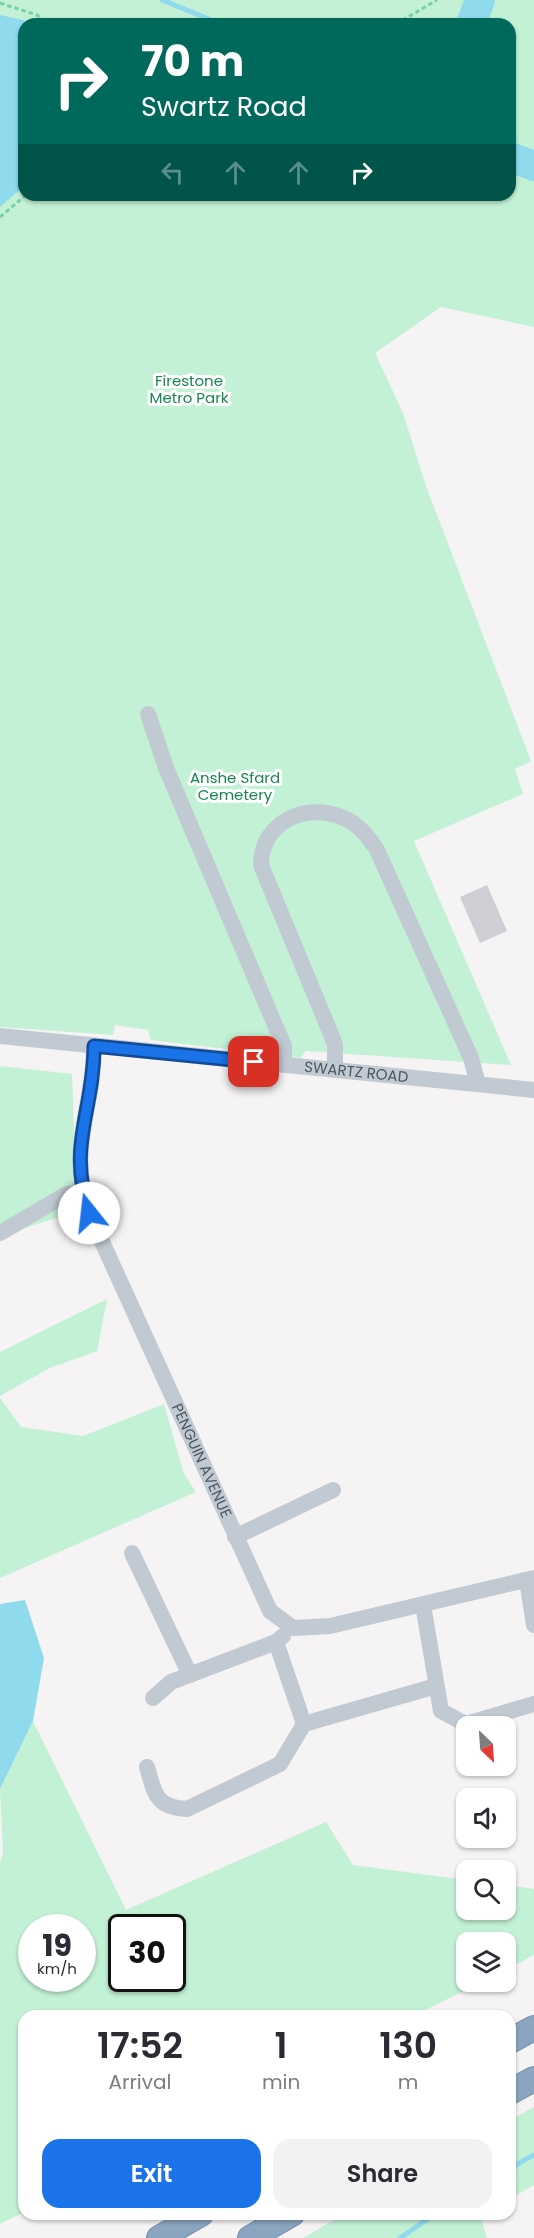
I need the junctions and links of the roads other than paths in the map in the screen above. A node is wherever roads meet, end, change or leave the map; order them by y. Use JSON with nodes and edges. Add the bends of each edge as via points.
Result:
{"nodes":[{"id":1,"x":148,"y":714,"type":"dead end"},
{"id":2,"x":0,"y":1036,"type":"edge"},
{"id":3,"x":94,"y":1046,"type":"junction"},
{"id":4,"x":284,"y":1065,"type":"junction"},
{"id":5,"x":335,"y":1070,"type":"junction"},
{"id":6,"x":478,"y":1084,"type":"junction"},
{"id":7,"x":534,"y":1090,"type":"edge"},
{"id":8,"x":82,"y":1191,"type":"junction"},
{"id":9,"x":0,"y":1233,"type":"edge"},
{"id":10,"x":333,"y":1490,"type":"dead end"},
{"id":11,"x":235,"y":1537,"type":"junction"},
{"id":12,"x":132,"y":1553,"type":"dead end"},
{"id":13,"x":530,"y":1579,"type":"edge"},
{"id":14,"x":423,"y":1605,"type":"junction"},
{"id":15,"x":534,"y":1625,"type":"edge"},
{"id":16,"x":293,"y":1628,"type":"junction"},
{"id":17,"x":276,"y":1642,"type":"junction"},
{"id":18,"x":190,"y":1675,"type":"junction"},
{"id":19,"x":436,"y":1686,"type":"junction"},
{"id":20,"x":153,"y":1698,"type":"dead end"},
{"id":21,"x":534,"y":1704,"type":"edge"},
{"id":22,"x":304,"y":1724,"type":"junction"},
{"id":23,"x":147,"y":1767,"type":"dead end"},
{"id":24,"x":534,"y":2028,"type":"edge"},
{"id":25,"x":516,"y":2038,"type":"edge"},
{"id":26,"x":534,"y":2079,"type":"edge"},
{"id":27,"x":516,"y":2089,"type":"edge"},
{"id":28,"x":190,"y":2220,"type":"edge"},
{"id":29,"x":282,"y":2220,"type":"edge"},
{"id":30,"x":159,"y":2238,"type":"edge"},
{"id":31,"x":250,"y":2238,"type":"edge"}],
"edges":[{"from":1,"to":4,"type":"street","via":[[166,768],[284,1046]]},
{"from":2,"to":3,"type":"street","name":"SWARTZ ROAD"},
{"from":3,"to":4,"type":"street","name":"SWARTZ ROAD"},
{"from":3,"to":8,"type":"street","name":"PENGUIN AVENUE","via":[[79,1142]]},
{"from":4,"to":5,"type":"street","name":"SWARTZ ROAD"},
{"from":5,"to":6,"type":"street","name":"SWARTZ ROAD"},
{"from":5,"to":6,"type":"street","via":[[335,1044],[261,866],[266,839],[280,823],[300,813],[335,815],[352,822],[368,836],[471,1058]]},
{"from":6,"to":7,"type":"street","name":"SWARTZ ROAD"},
{"from":8,"to":9,"type":"street","via":[[67,1194]]},
{"from":8,"to":11,"type":"street","name":"PENGUIN AVENUE"},
{"from":10,"to":11,"type":"street"},
{"from":11,"to":16,"type":"street","name":"PENGUIN AVENUE","via":[[270,1611]]},
{"from":12,"to":18,"type":"street"},
{"from":13,"to":14,"type":"street"},
{"from":13,"to":15,"type":"street"},
{"from":14,"to":16,"type":"street","via":[[330,1626]]},
{"from":14,"to":19,"type":"street"},
{"from":16,"to":17,"type":"street"},
{"from":17,"to":18,"type":"street"},
{"from":17,"to":22,"type":"street"},
{"from":18,"to":20,"type":"street","via":[[171,1682]]},
{"from":19,"to":21,"type":"street","via":[[441,1711],[466,1724]]},
{"from":19,"to":22,"type":"street"},
{"from":22,"to":23,"type":"street","via":[[280,1764],[186,1809],[171,1808],[157,1799]]},
{"from":24,"to":25,"type":"highway"},
{"from":26,"to":27,"type":"highway"},
{"from":28,"to":30,"type":"highway"},
{"from":29,"to":31,"type":"highway"}]}
